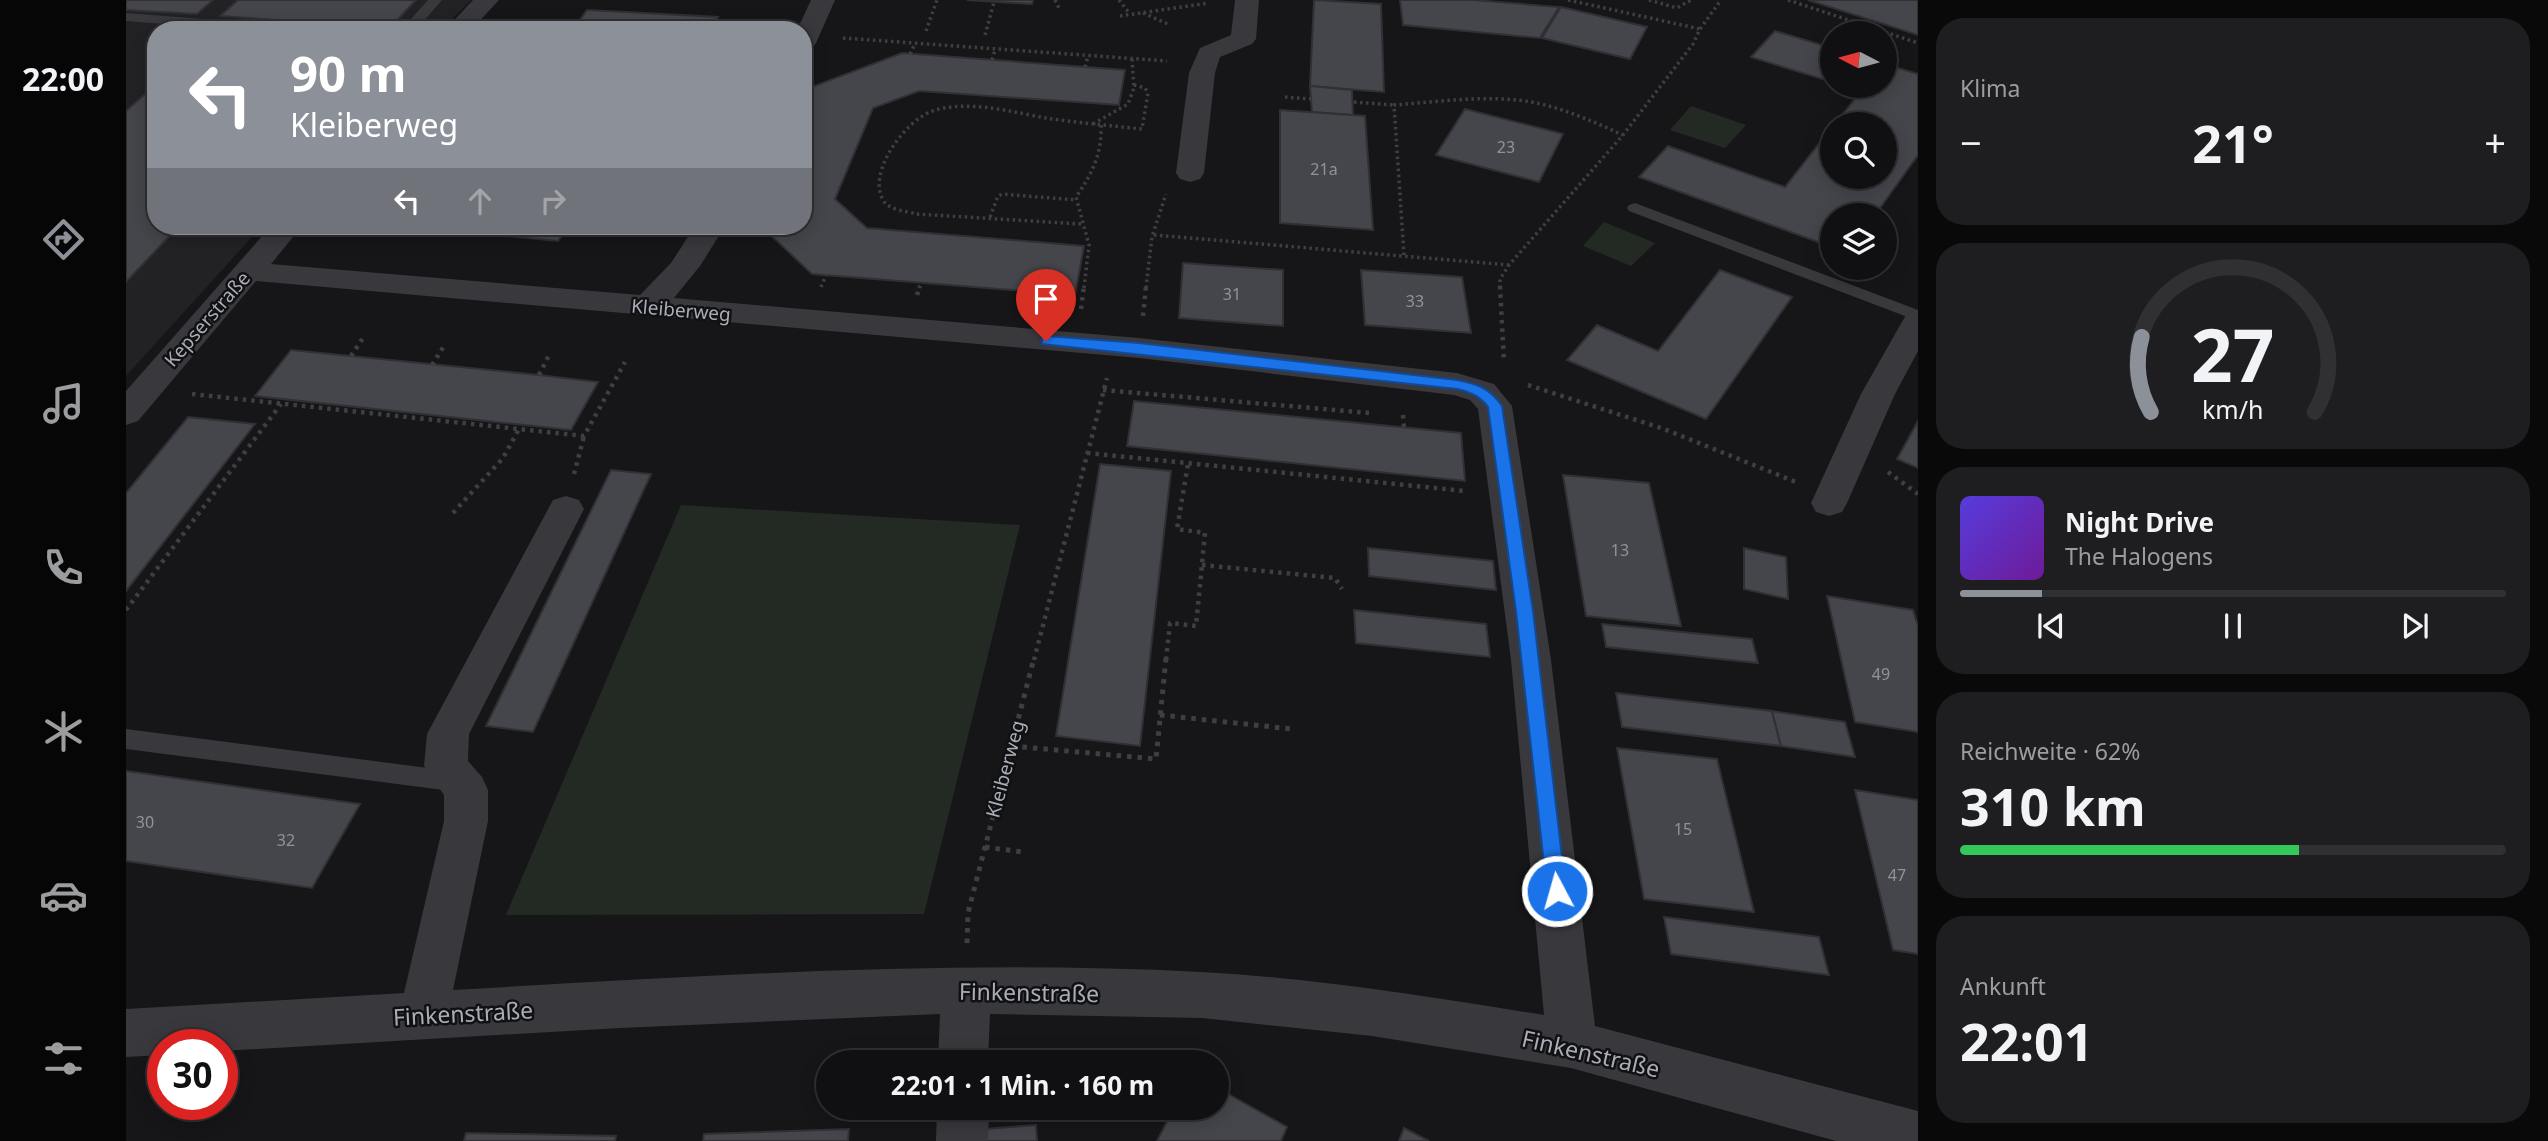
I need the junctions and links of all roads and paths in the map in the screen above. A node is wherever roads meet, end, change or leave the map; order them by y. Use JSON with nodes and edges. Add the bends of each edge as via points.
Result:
{"nodes":[{"id":1,"x":435,"y":0,"type":"edge"},
{"id":2,"x":487,"y":0,"type":"edge"},
{"id":3,"x":823,"y":0,"type":"edge"},
{"id":4,"x":937,"y":0,"type":"edge"},
{"id":5,"x":1055,"y":0,"type":"edge"},
{"id":6,"x":1119,"y":0,"type":"edge"},
{"id":7,"x":1568,"y":0,"type":"edge"},
{"id":8,"x":1649,"y":0,"type":"edge"},
{"id":9,"x":1691,"y":0,"type":"edge"},
{"id":10,"x":1721,"y":0,"type":"edge"},
{"id":11,"x":1788,"y":0,"type":"edge"},
{"id":12,"x":1234,"y":1,"type":"edge"},
{"id":13,"x":994,"y":2,"type":"edge"},
{"id":14,"x":1059,"y":8,"type":"dead end"},
{"id":15,"x":1142,"y":13,"type":"junction"},
{"id":16,"x":1131,"y":14,"type":"junction"},
{"id":17,"x":1120,"y":16,"type":"dead end"},
{"id":18,"x":126,"y":18,"type":"edge"},
{"id":19,"x":169,"y":21,"type":"edge"},
{"id":20,"x":416,"y":21,"type":"edge"},
{"id":21,"x":466,"y":21,"type":"edge"},
{"id":22,"x":812,"y":24,"type":"edge"},
{"id":23,"x":1170,"y":25,"type":"dead end"},
{"id":24,"x":1700,"y":29,"type":"junction"},
{"id":25,"x":926,"y":31,"type":"dead end"},
{"id":26,"x":985,"y":35,"type":"dead end"},
{"id":27,"x":812,"y":39,"type":"edge"},
{"id":28,"x":1918,"y":43,"type":"edge"},
{"id":29,"x":915,"y":44,"type":"junction"},
{"id":30,"x":995,"y":50,"type":"junction"},
{"id":31,"x":911,"y":54,"type":"dead end"},
{"id":32,"x":1088,"y":56,"type":"junction"},
{"id":33,"x":1132,"y":59,"type":"junction"},
{"id":34,"x":992,"y":60,"type":"dead end"},
{"id":35,"x":1167,"y":61,"type":"dead end"},
{"id":36,"x":1086,"y":67,"type":"dead end"},
{"id":37,"x":1134,"y":85,"type":"junction"},
{"id":38,"x":1285,"y":97,"type":"dead end"},
{"id":39,"x":1311,"y":99,"type":"dead end"},
{"id":40,"x":1354,"y":102,"type":"dead end"},
{"id":41,"x":1394,"y":105,"type":"junction"},
{"id":42,"x":1093,"y":124,"type":"junction"},
{"id":43,"x":1101,"y":125,"type":"junction"},
{"id":44,"x":1623,"y":135,"type":"junction"},
{"id":45,"x":1190,"y":173,"type":"joint"},
{"id":46,"x":1076,"y":200,"type":"junction"},
{"id":47,"x":1634,"y":208,"type":"dead end"},
{"id":48,"x":990,"y":217,"type":"junction"},
{"id":49,"x":1081,"y":223,"type":"junction"},
{"id":50,"x":279,"y":235,"type":"edge"},
{"id":51,"x":705,"y":235,"type":"edge"},
{"id":52,"x":1154,"y":235,"type":"junction"},
{"id":53,"x":1404,"y":255,"type":"junction"},
{"id":54,"x":1508,"y":265,"type":"junction"},
{"id":55,"x":248,"y":271,"type":"junction"},
{"id":56,"x":646,"y":307,"type":"junction"},
{"id":57,"x":1080,"y":317,"type":"dead end"},
{"id":58,"x":1918,"y":318,"type":"edge"},
{"id":59,"x":363,"y":338,"type":"dead end"},
{"id":60,"x":444,"y":346,"type":"dead end"},
{"id":61,"x":1127,"y":347,"type":"junction"},
{"id":62,"x":549,"y":355,"type":"dead end"},
{"id":63,"x":351,"y":356,"type":"dead end"},
{"id":64,"x":625,"y":362,"type":"dead end"},
{"id":65,"x":432,"y":365,"type":"dead end"},
{"id":66,"x":1504,"y":365,"type":"dead end"},
{"id":67,"x":539,"y":375,"type":"dead end"},
{"id":68,"x":1518,"y":382,"type":"dead end"},
{"id":69,"x":1185,"y":388,"type":"dead end"},
{"id":70,"x":1103,"y":390,"type":"junction"},
{"id":71,"x":184,"y":394,"type":"dead end"},
{"id":72,"x":1184,"y":397,"type":"junction"},
{"id":73,"x":281,"y":404,"type":"junction"},
{"id":74,"x":1183,"y":405,"type":"dead end"},
{"id":75,"x":126,"y":413,"type":"edge"},
{"id":76,"x":1376,"y":414,"type":"dead end"},
{"id":77,"x":1390,"y":415,"type":"dead end"},
{"id":78,"x":1416,"y":417,"type":"dead end"},
{"id":79,"x":519,"y":429,"type":"junction"},
{"id":80,"x":1087,"y":453,"type":"junction"},
{"id":81,"x":1188,"y":464,"type":"junction"},
{"id":82,"x":1508,"y":496,"type":"junction"},
{"id":83,"x":1830,"y":500,"type":"joint"},
{"id":84,"x":566,"y":509,"type":"dead end"},
{"id":85,"x":453,"y":513,"type":"dead end"},
{"id":86,"x":1202,"y":565,"type":"junction"},
{"id":87,"x":1342,"y":589,"type":"dead end"},
{"id":88,"x":126,"y":610,"type":"edge"},
{"id":89,"x":1160,"y":715,"type":"junction"},
{"id":90,"x":1292,"y":729,"type":"dead end"},
{"id":91,"x":126,"y":739,"type":"edge"},
{"id":92,"x":1012,"y":746,"type":"junction"},
{"id":93,"x":459,"y":782,"type":"junction"},
{"id":94,"x":985,"y":847,"type":"junction"},
{"id":95,"x":1023,"y":852,"type":"dead end"},
{"id":96,"x":966,"y":990,"type":"junction"},
{"id":97,"x":423,"y":1016,"type":"junction"},
{"id":98,"x":126,"y":1033,"type":"edge"},
{"id":99,"x":1570,"y":1044,"type":"junction"},
{"id":100,"x":964,"y":1050,"type":"edge"},
{"id":101,"x":962,"y":1120,"type":"edge"},
{"id":102,"x":1918,"y":1137,"type":"edge"},
{"id":103,"x":962,"y":1141,"type":"edge"}],
"edges":[{"from":1,"to":20,"type":"lane"},
{"from":2,"to":21,"type":"street"},
{"from":3,"to":22,"type":"street"},
{"from":4,"to":25,"type":"path"},
{"from":5,"to":14,"type":"path"},
{"from":6,"to":16,"type":"path"},
{"from":7,"to":24,"type":"path"},
{"from":8,"to":9,"type":"path","via":[[1678,8]]},
{"from":10,"to":24,"type":"path"},
{"from":11,"to":28,"type":"path"},
{"from":12,"to":15,"type":"path"},
{"from":12,"to":45,"type":"street","via":[[1243,39],[1209,53],[1202,73]]},
{"from":13,"to":26,"type":"path"},
{"from":15,"to":16,"type":"path"},
{"from":15,"to":23,"type":"path"},
{"from":16,"to":17,"type":"path"},
{"from":18,"to":19,"type":"lane"},
{"from":24,"to":44,"type":"path"},
{"from":27,"to":29,"type":"path"},
{"from":29,"to":30,"type":"path"},
{"from":29,"to":31,"type":"path"},
{"from":30,"to":32,"type":"path"},
{"from":30,"to":34,"type":"path"},
{"from":32,"to":33,"type":"path"},
{"from":32,"to":36,"type":"path"},
{"from":33,"to":35,"type":"path"},
{"from":33,"to":37,"type":"path"},
{"from":37,"to":42,"type":"path","via":[[1128,104]]},
{"from":37,"to":43,"type":"path","via":[[1148,93],[1142,129]]},
{"from":38,"to":39,"type":"path"},
{"from":40,"to":41,"type":"path"},
{"from":41,"to":44,"type":"path","via":[[1485,98],[1526,101],[1569,112]]},
{"from":41,"to":53,"type":"path"},
{"from":42,"to":43,"type":"path"},
{"from":42,"to":48,"type":"path","via":[[1002,111],[948,109],[923,116],[897,140],[880,179],[883,201],[916,214]]},
{"from":43,"to":46,"type":"path","via":[[1100,157]]},
{"from":44,"to":54,"type":"path"},
{"from":45,"to":52,"type":"path","via":[[1165,195]]},
{"from":46,"to":48,"type":"path","via":[[1002,194]]},
{"from":46,"to":49,"type":"path"},
{"from":47,"to":58,"type":"lane"},
{"from":48,"to":49,"type":"path"},
{"from":49,"to":57,"type":"path","via":[[1089,245]]},
{"from":50,"to":55,"type":"street","name":"Kepserstraße"},
{"from":51,"to":56,"type":"street","via":[[669,286]]},
{"from":52,"to":53,"type":"path"},
{"from":52,"to":61,"type":"path"},
{"from":53,"to":54,"type":"path"},
{"from":54,"to":66,"type":"path","via":[[1500,279]]},
{"from":55,"to":56,"type":"street","name":"Kleiberweg"},
{"from":55,"to":75,"type":"street","name":"Kepserstraße"},
{"from":56,"to":61,"type":"street","name":"Kleiberweg"},
{"from":58,"to":83,"type":"street"},
{"from":59,"to":63,"type":"path"},
{"from":60,"to":65,"type":"path"},
{"from":61,"to":70,"type":"path","name":"Kleiberweg"},
{"from":61,"to":82,"type":"street","name":"Kleiberweg","via":[[1476,389],[1495,406]]},
{"from":62,"to":67,"type":"path"},
{"from":64,"to":79,"type":"path","via":[[584,436]]},
{"from":68,"to":83,"type":"path","via":[[1660,427]]},
{"from":69,"to":72,"type":"path"},
{"from":70,"to":72,"type":"path"},
{"from":70,"to":80,"type":"path","name":"Kleiberweg"},
{"from":71,"to":73,"type":"path"},
{"from":72,"to":74,"type":"path"},
{"from":72,"to":76,"type":"path"},
{"from":73,"to":79,"type":"path"},
{"from":73,"to":88,"type":"path"},
{"from":77,"to":78,"type":"path"},
{"from":79,"to":85,"type":"path","via":[[503,458]]},
{"from":80,"to":81,"type":"path"},
{"from":80,"to":92,"type":"path","name":"Kleiberweg"},
{"from":81,"to":82,"type":"path"},
{"from":81,"to":86,"type":"path","via":[[1177,529],[1205,533]]},
{"from":82,"to":99,"type":"street","name":"Kleiberweg","via":[[1532,673]]},
{"from":84,"to":93,"type":"street","via":[[448,734],[446,766]]},
{"from":86,"to":87,"type":"path","via":[[1335,578]]},
{"from":86,"to":89,"type":"path","via":[[1196,625],[1170,623]]},
{"from":89,"to":90,"type":"path"},
{"from":89,"to":92,"type":"path","via":[[1156,759]]},
{"from":91,"to":93,"type":"lane"},
{"from":92,"to":94,"type":"path","name":"Kleiberweg"},
{"from":93,"to":97,"type":"street","via":[[466,790],[466,821]]},
{"from":94,"to":95,"type":"path"},
{"from":94,"to":96,"type":"path","name":"Kleiberweg","via":[[968,913]]},
{"from":96,"to":97,"type":"street","name":"Finkenstraße"},
{"from":96,"to":99,"type":"street","name":"Finkenstraße","via":[[1202,995],[1372,1012]]},
{"from":96,"to":100,"type":"street"},
{"from":97,"to":98,"type":"street","name":"Finkenstraße"},
{"from":99,"to":102,"type":"street","name":"Finkenstraße"},
{"from":101,"to":103,"type":"street"}]}
